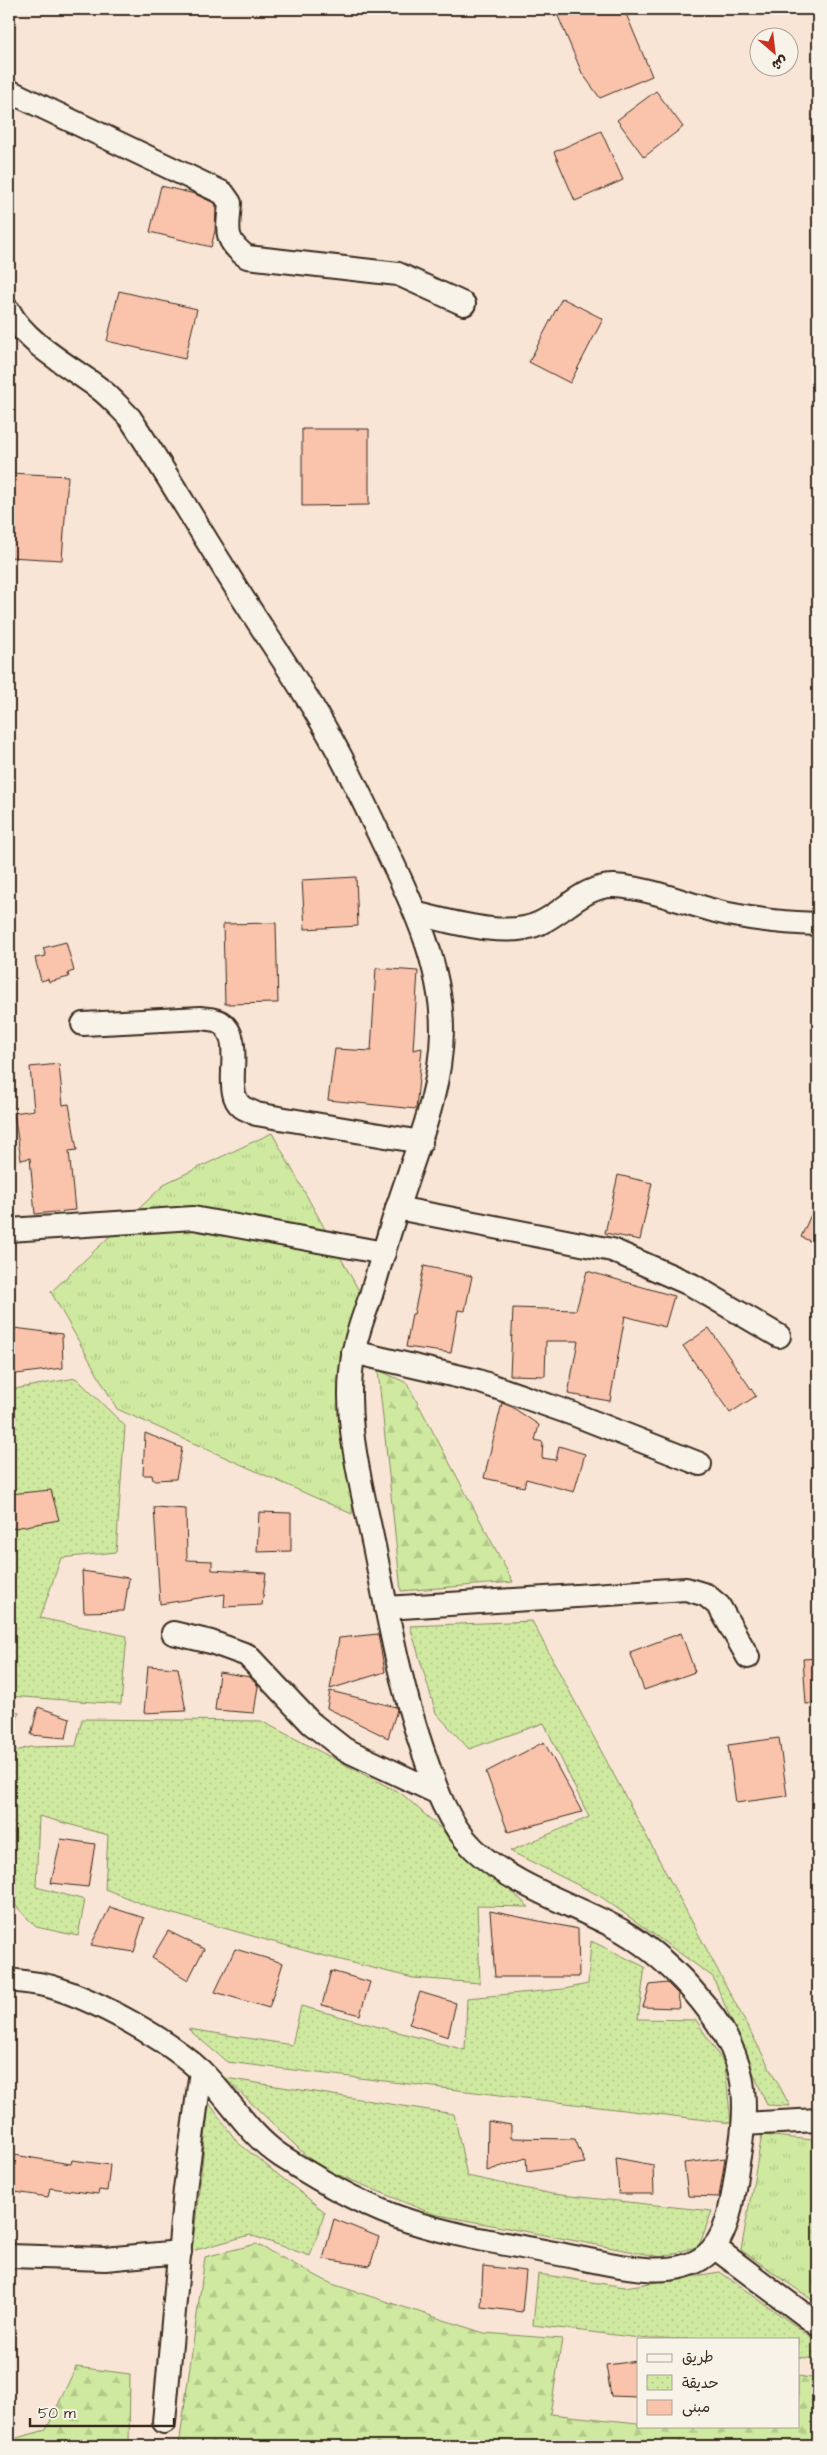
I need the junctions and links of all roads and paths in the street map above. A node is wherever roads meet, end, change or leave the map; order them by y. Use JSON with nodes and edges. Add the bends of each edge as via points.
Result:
{"nodes":[{"id":1,"x":9,"y":91,"type":"edge"},
{"id":2,"x":464,"y":304,"type":"dead end"},
{"id":3,"x":9,"y":310,"type":"edge"},
{"id":4,"x":418,"y":914,"type":"junction"},
{"id":5,"x":818,"y":924,"type":"edge"},
{"id":6,"x":83,"y":1024,"type":"dead end"},
{"id":7,"x":422,"y":1142,"type":"junction"},
{"id":8,"x":397,"y":1208,"type":"junction"},
{"id":9,"x":9,"y":1230,"type":"edge"},
{"id":10,"x":384,"y":1253,"type":"junction"},
{"id":11,"x":779,"y":1336,"type":"dead end"},
{"id":12,"x":353,"y":1352,"type":"junction"},
{"id":13,"x":700,"y":1464,"type":"dead end"},
{"id":14,"x":386,"y":1608,"type":"junction"},
{"id":15,"x":173,"y":1633,"type":"dead end"},
{"id":16,"x":748,"y":1657,"type":"dead end"},
{"id":17,"x":438,"y":1793,"type":"junction"},
{"id":18,"x":9,"y":1980,"type":"edge"},
{"id":19,"x":201,"y":2072,"type":"junction"},
{"id":20,"x":818,"y":2120,"type":"edge"},
{"id":21,"x":744,"y":2124,"type":"junction"},
{"id":22,"x":714,"y":2247,"type":"junction"},
{"id":23,"x":180,"y":2252,"type":"junction"},
{"id":24,"x":9,"y":2256,"type":"edge"},
{"id":25,"x":818,"y":2326,"type":"edge"},
{"id":26,"x":164,"y":2422,"type":"dead end"}],
"edges":[{"from":1,"to":2,"type":"street","via":[[223,193],[230,203],[227,236],[235,249],[247,258],[398,274]]},
{"from":3,"to":4,"type":"street","via":[[28,334],[62,363],[98,387],[130,418],[314,708],[350,771]]},
{"from":4,"to":5,"type":"street","via":[[520,930],[541,923],[594,890],[613,886],[729,914]]},
{"from":4,"to":7,"type":"street","via":[[434,967],[442,1026],[438,1079]]},
{"from":6,"to":7,"type":"street","via":[[201,1018],[220,1022],[230,1032],[234,1053],[233,1091],[241,1106],[256,1114]]},
{"from":7,"to":8,"type":"street"},
{"from":8,"to":10,"type":"street"},
{"from":8,"to":11,"type":"street","via":[[612,1250],[692,1285]]},
{"from":9,"to":10,"type":"street","via":[[193,1218]]},
{"from":10,"to":12,"type":"street"},
{"from":12,"to":13,"type":"street","via":[[478,1381]]},
{"from":12,"to":14,"type":"street","via":[[354,1448]]},
{"from":14,"to":16,"type":"street","via":[[686,1589],[706,1595],[719,1606]]},
{"from":14,"to":17,"type":"street","via":[[414,1723]]},
{"from":15,"to":17,"type":"street","via":[[211,1642],[247,1656],[311,1723],[344,1749]]},
{"from":17,"to":21,"type":"street","via":[[453,1825],[475,1850],[508,1874],[624,1931],[668,1964],[693,1990],[734,2054],[741,2078]]},
{"from":18,"to":19,"type":"street","via":[[53,1988],[89,2002],[139,2028],[180,2054]]},
{"from":19,"to":22,"type":"street","via":[[243,2122],[272,2150],[346,2193],[409,2221],[619,2266],[664,2270],[700,2260]]},
{"from":19,"to":23,"type":"street"},
{"from":20,"to":21,"type":"street"},
{"from":21,"to":22,"type":"street","via":[[725,2227]]},
{"from":22,"to":25,"type":"street"},
{"from":23,"to":24,"type":"street","via":[[105,2259]]},
{"from":23,"to":26,"type":"street"}]}
